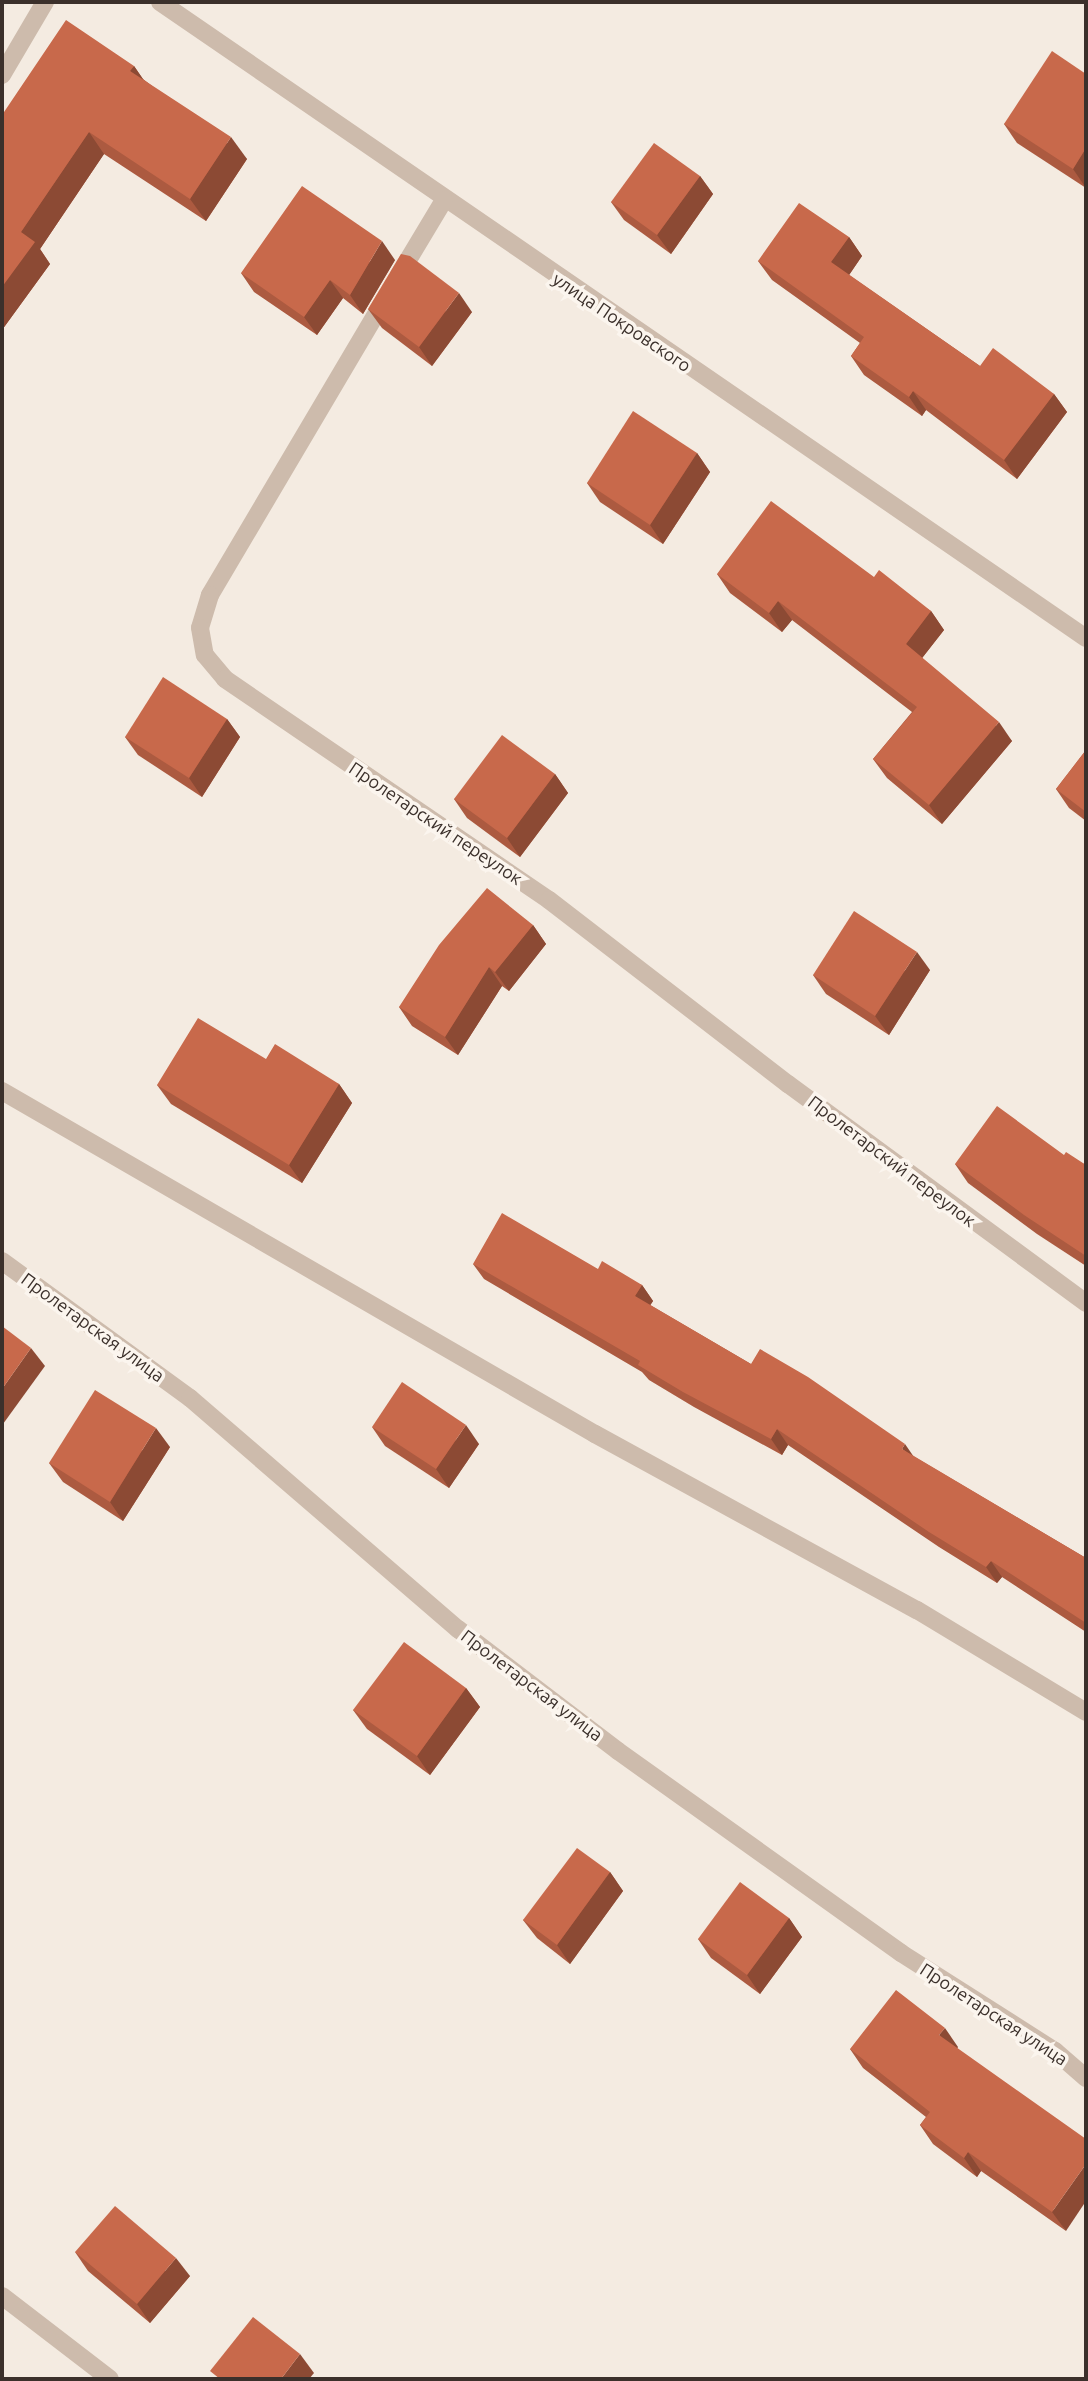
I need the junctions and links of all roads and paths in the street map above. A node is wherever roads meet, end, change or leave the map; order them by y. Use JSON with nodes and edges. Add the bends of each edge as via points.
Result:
{"nodes":[{"id":1,"x":45,"y":2,"type":"edge"},
{"id":2,"x":160,"y":2,"type":"edge"},
{"id":3,"x":2,"y":75,"type":"edge"},
{"id":4,"x":444,"y":200,"type":"junction"},
{"id":5,"x":1086,"y":638,"type":"edge"},
{"id":6,"x":2,"y":1091,"type":"edge"},
{"id":7,"x":2,"y":1261,"type":"edge"},
{"id":8,"x":1086,"y":1303,"type":"edge"},
{"id":9,"x":1086,"y":1712,"type":"edge"},
{"id":10,"x":1086,"y":2078,"type":"edge"},
{"id":11,"x":2,"y":2296,"type":"edge"},
{"id":12,"x":110,"y":2379,"type":"edge"}],
"edges":[{"from":1,"to":3,"type":"street"},
{"from":2,"to":4,"type":"street","name":"улица Покровского"},
{"from":4,"to":5,"type":"street","name":"улица Покровского"},
{"from":4,"to":8,"type":"street","name":"Пролетарский переулок","via":[[210,595],[200,628],[205,655],[225,679],[549,900],[788,1084]]},
{"from":6,"to":9,"type":"street","via":[[595,1434],[918,1610]]},
{"from":7,"to":10,"type":"street","name":"Пролетарская улица","via":[[190,1398],[458,1629],[618,1751],[901,1954],[1055,2051]]},
{"from":11,"to":12,"type":"street"}]}
